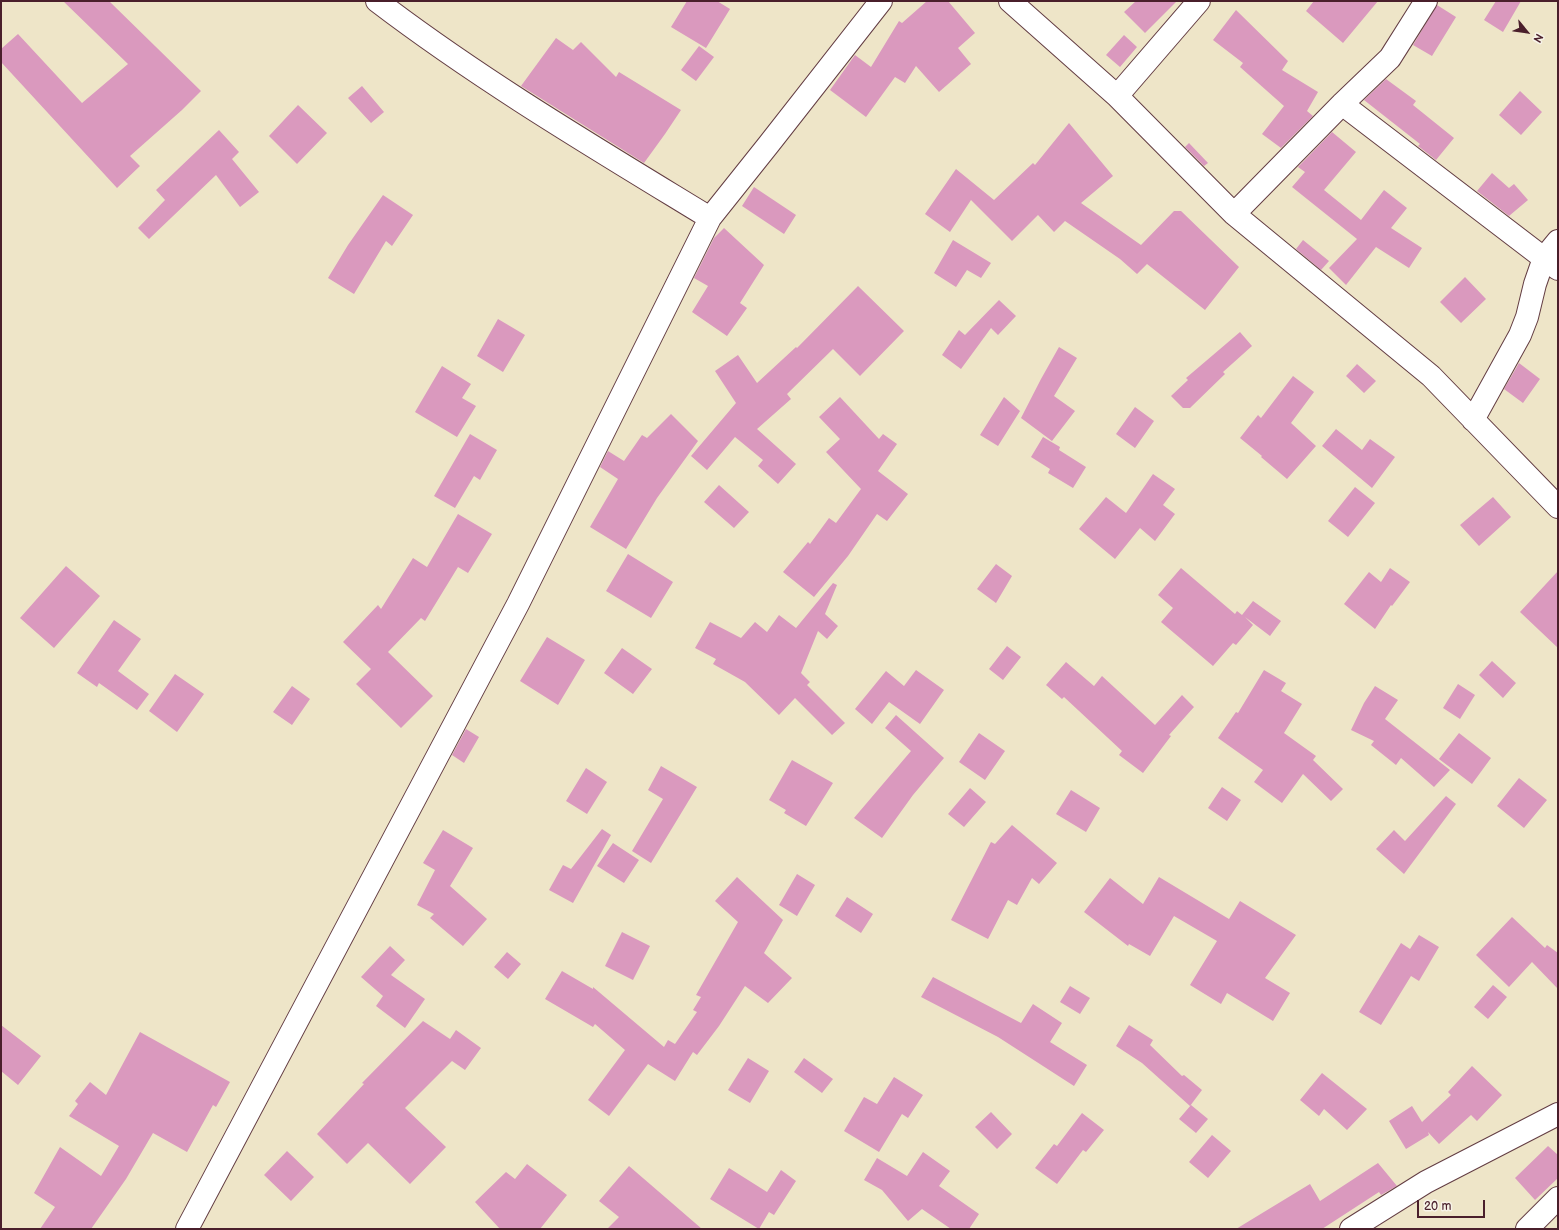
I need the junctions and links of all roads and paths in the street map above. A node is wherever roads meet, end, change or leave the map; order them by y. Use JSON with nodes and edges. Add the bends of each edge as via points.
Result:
{"nodes":[{"id":1,"x":377,"y":1,"type":"edge"},
{"id":2,"x":881,"y":1,"type":"edge"},
{"id":3,"x":1010,"y":1,"type":"edge"},
{"id":4,"x":1199,"y":1,"type":"edge"},
{"id":5,"x":1426,"y":1,"type":"edge"},
{"id":6,"x":1117,"y":96,"type":"junction"},
{"id":7,"x":1342,"y":104,"type":"junction"},
{"id":8,"x":1234,"y":214,"type":"junction"},
{"id":9,"x":710,"y":218,"type":"junction"},
{"id":10,"x":1558,"y":241,"type":"edge"},
{"id":11,"x":1551,"y":264,"type":"edge"},
{"id":12,"x":1473,"y":420,"type":"junction"},
{"id":13,"x":1558,"y":507,"type":"edge"},
{"id":14,"x":1558,"y":1114,"type":"edge"},
{"id":15,"x":1558,"y":1198,"type":"edge"},
{"id":16,"x":187,"y":1229,"type":"edge"},
{"id":17,"x":1351,"y":1229,"type":"edge"},
{"id":18,"x":1527,"y":1229,"type":"edge"}],
"edges":[{"from":1,"to":9,"type":"street","via":[[413,28],[575,136]]},
{"from":2,"to":9,"type":"street"},
{"from":3,"to":6,"type":"street"},
{"from":4,"to":6,"type":"street"},
{"from":5,"to":7,"type":"street","via":[[1390,58]]},
{"from":6,"to":8,"type":"street"},
{"from":7,"to":8,"type":"street"},
{"from":7,"to":11,"type":"street"},
{"from":8,"to":12,"type":"street","via":[[1431,376]]},
{"from":9,"to":16,"type":"street","via":[[514,611]]},
{"from":10,"to":11,"type":"street"},
{"from":11,"to":12,"type":"street","via":[[1535,284],[1520,335]]},
{"from":12,"to":13,"type":"street"},
{"from":14,"to":17,"type":"street","via":[[1426,1182]]},
{"from":15,"to":18,"type":"street"}]}
